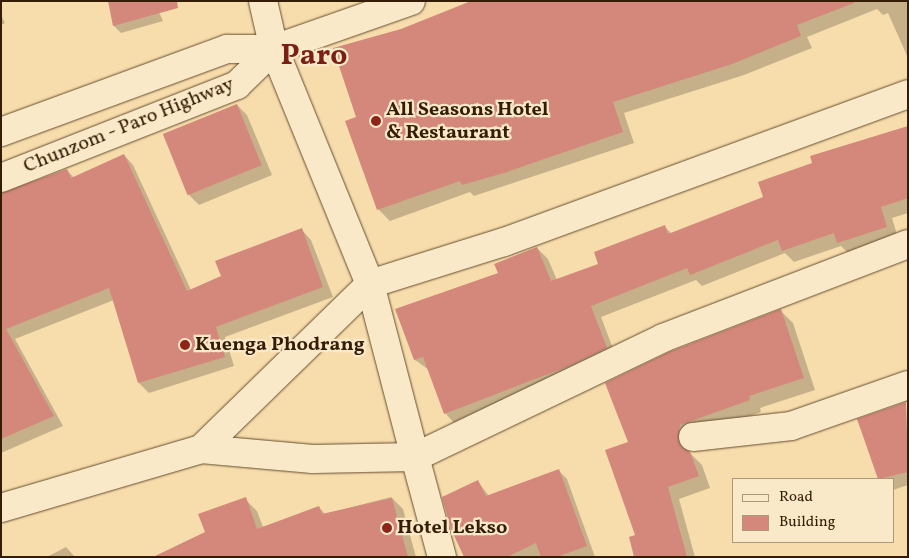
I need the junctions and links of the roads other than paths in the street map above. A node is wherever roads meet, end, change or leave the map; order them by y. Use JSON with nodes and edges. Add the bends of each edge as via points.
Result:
{"nodes":[{"id":1,"x":263,"y":1,"type":"edge"},
{"id":2,"x":411,"y":1,"type":"edge"},
{"id":3,"x":274,"y":49,"type":"junction"},
{"id":4,"x":908,"y":94,"type":"edge"},
{"id":5,"x":1,"y":132,"type":"edge"},
{"id":6,"x":1,"y":178,"type":"edge"},
{"id":7,"x":908,"y":244,"type":"edge"},
{"id":8,"x":370,"y":284,"type":"junction"},
{"id":9,"x":908,"y":385,"type":"edge"},
{"id":10,"x":693,"y":438,"type":"dead end"},
{"id":11,"x":201,"y":449,"type":"junction"},
{"id":12,"x":415,"y":457,"type":"junction"},
{"id":13,"x":1,"y":508,"type":"edge"},
{"id":14,"x":442,"y":557,"type":"edge"}],
"edges":[{"from":1,"to":3,"type":"street"},
{"from":2,"to":3,"type":"street","name":"Chunzom - Paro Highway"},
{"from":3,"to":5,"type":"street","name":"Chunzom - Paro Highway","via":[[227,49]]},
{"from":3,"to":6,"type":"street","name":"Chunzom - Paro Highway","via":[[237,85]]},
{"from":3,"to":8,"type":"street"},
{"from":4,"to":8,"type":"street","via":[[523,235]]},
{"from":7,"to":12,"type":"street","via":[[663,338]]},
{"from":8,"to":11,"type":"street"},
{"from":8,"to":12,"type":"street"},
{"from":9,"to":10,"type":"street","via":[[792,426]]},
{"from":11,"to":12,"type":"street","via":[[313,459]]},
{"from":11,"to":13,"type":"street"},
{"from":12,"to":14,"type":"street"}]}
